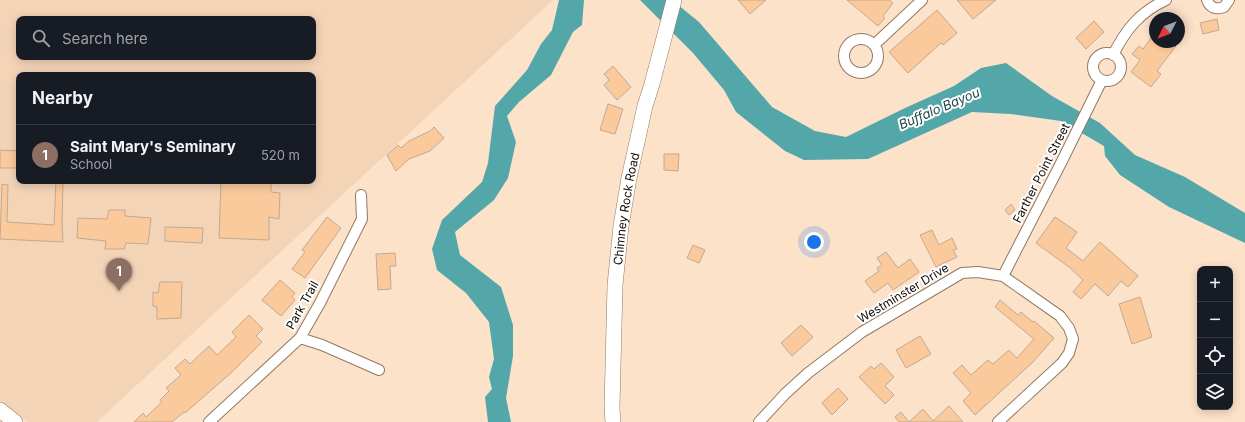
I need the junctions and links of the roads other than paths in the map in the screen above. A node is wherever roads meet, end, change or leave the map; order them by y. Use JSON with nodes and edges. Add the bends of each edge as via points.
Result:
{"nodes":[{"id":1,"x":674,"y":0,"type":"edge"},
{"id":2,"x":922,"y":0,"type":"edge"},
{"id":3,"x":1166,"y":0,"type":"edge"},
{"id":4,"x":1207,"y":0,"type":"edge"},
{"id":5,"x":1229,"y":0,"type":"edge"},
{"id":6,"x":874,"y":45,"type":"dead end"},
{"id":7,"x":1113,"y":55,"type":"junction"},
{"id":8,"x":1102,"y":80,"type":"junction"},
{"id":9,"x":361,"y":195,"type":"dead end"},
{"id":10,"x":1003,"y":276,"type":"junction"},
{"id":11,"x":300,"y":338,"type":"junction"},
{"id":12,"x":379,"y":370,"type":"dead end"},
{"id":13,"x":210,"y":422,"type":"edge"},
{"id":14,"x":613,"y":422,"type":"edge"},
{"id":15,"x":759,"y":422,"type":"edge"},
{"id":16,"x":998,"y":422,"type":"edge"}],
"edges":[{"from":1,"to":14,"type":"main road","name":"Chimney Rock Road","via":[[645,106],[621,226],[615,285]]},
{"from":2,"to":6,"type":"street"},
{"from":3,"to":7,"type":"street","via":[[1134,22],[1121,38]]},
{"from":4,"to":5,"type":"street","via":[[1216,9],[1224,7]]},
{"from":7,"to":8,"type":"street","via":[[1120,62],[1119,75],[1111,81]]},
{"from":7,"to":8,"type":"street","via":[[1100,55],[1094,62],[1094,70]]},
{"from":8,"to":10,"type":"street","name":"Farther Point Street"},
{"from":9,"to":11,"type":"street","name":"Park Trail","via":[[362,219]]},
{"from":10,"to":15,"type":"street","name":"Westminster Drive","via":[[978,272],[962,273],[902,307],[862,332],[808,374]]},
{"from":10,"to":16,"type":"street","name":"Westminster Drive","via":[[1060,316],[1073,339],[1070,353],[1062,363]]},
{"from":11,"to":12,"type":"street"},
{"from":11,"to":13,"type":"street","name":"Park Trail"}]}
